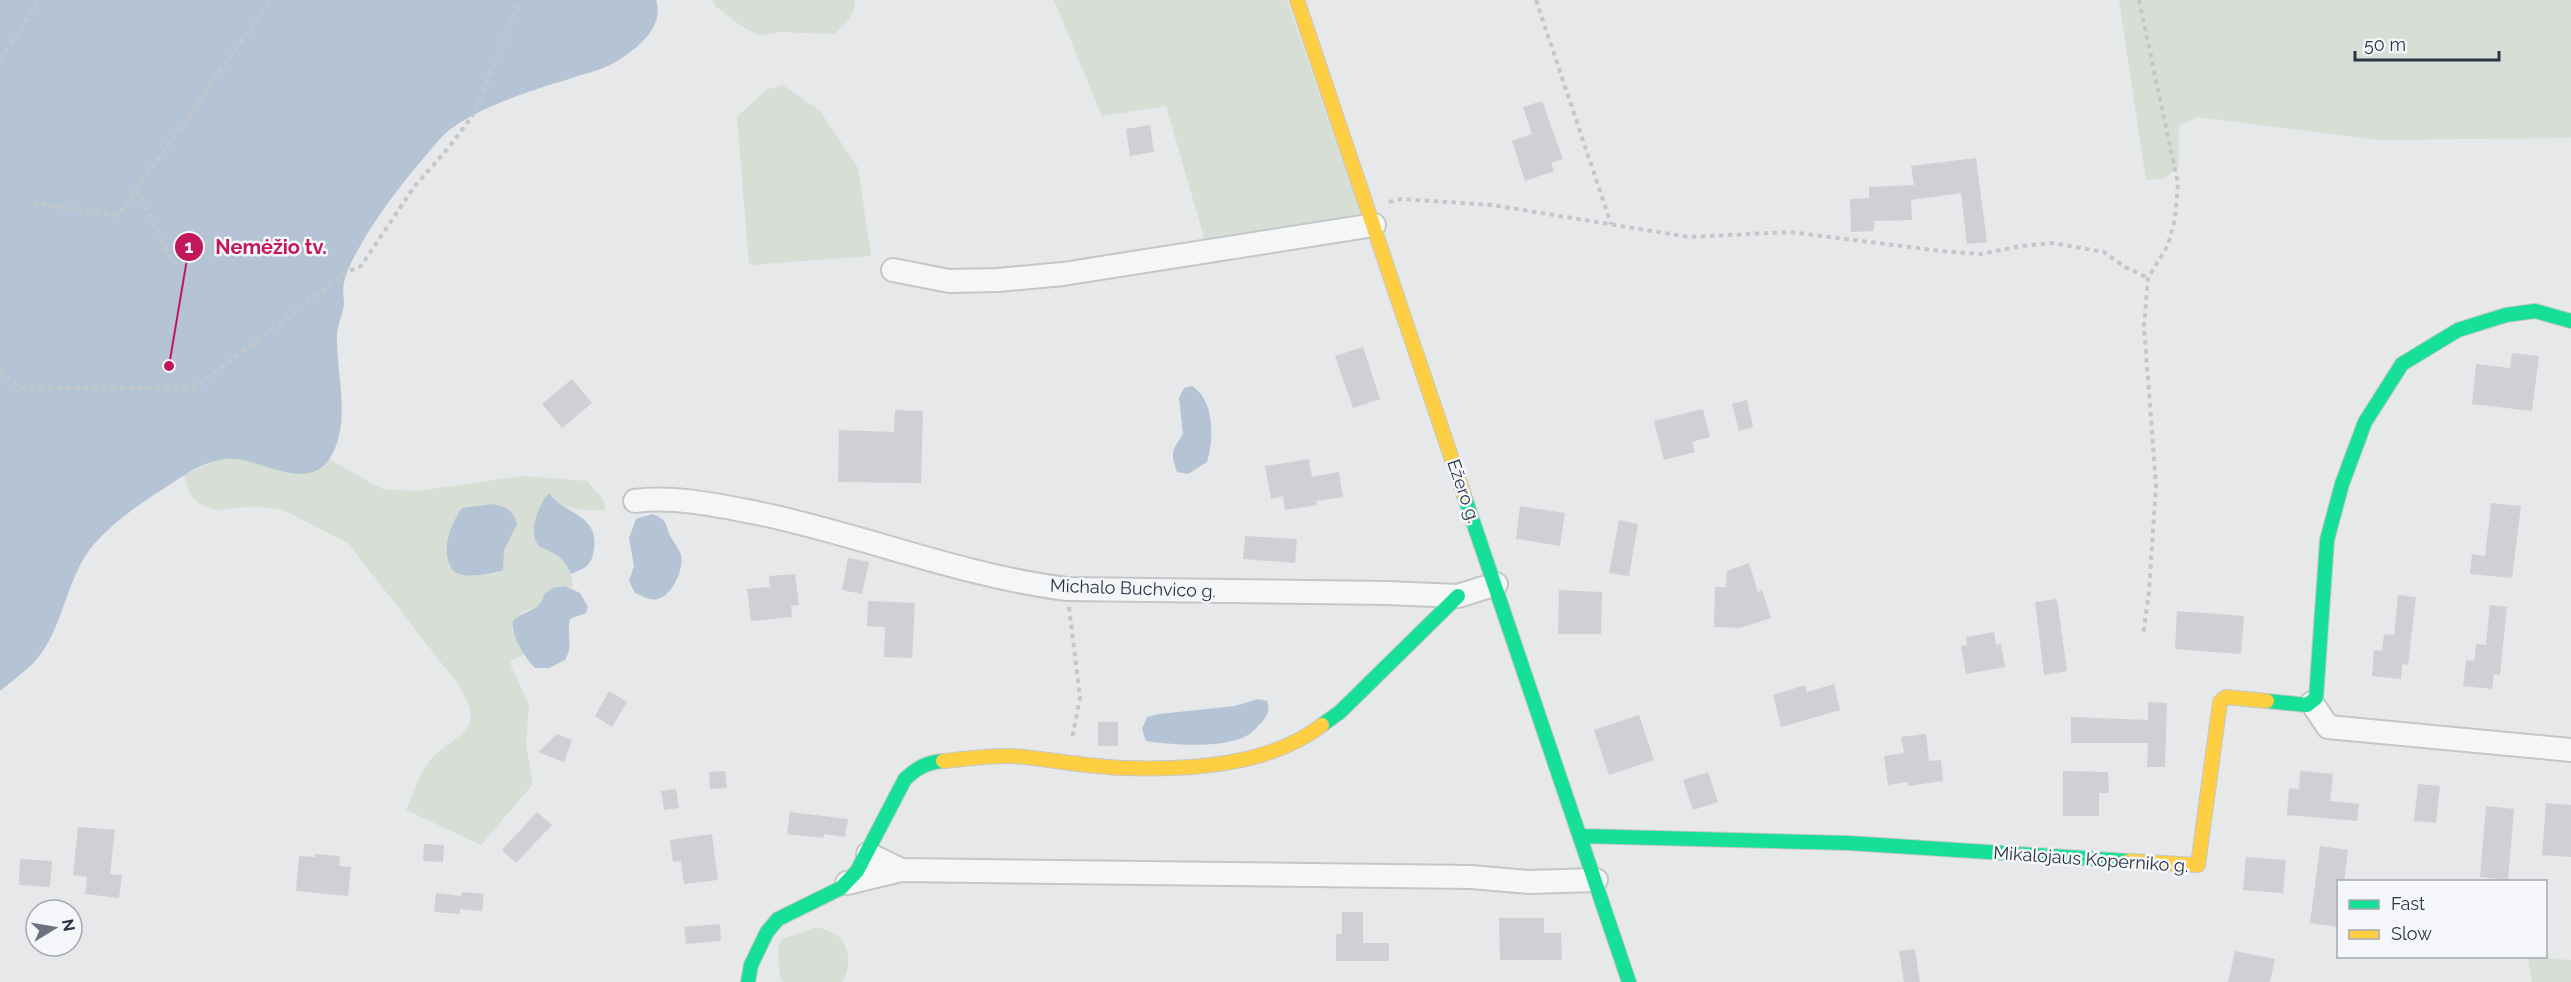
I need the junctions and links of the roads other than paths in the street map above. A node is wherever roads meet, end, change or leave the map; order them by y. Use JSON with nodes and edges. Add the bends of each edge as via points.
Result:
{"nodes":[{"id":1,"x":1297,"y":0,"type":"edge"},
{"id":2,"x":1370,"y":215,"type":"junction"},
{"id":3,"x":893,"y":270,"type":"dead end"},
{"id":4,"x":2571,"y":321,"type":"edge"},
{"id":5,"x":635,"y":501,"type":"dead end"},
{"id":6,"x":1496,"y":584,"type":"junction"},
{"id":7,"x":1458,"y":596,"type":"junction"},
{"id":8,"x":2312,"y":703,"type":"junction"},
{"id":9,"x":2571,"y":750,"type":"edge"},
{"id":10,"x":1581,"y":836,"type":"junction"},
{"id":11,"x":868,"y":854,"type":"junction"},
{"id":12,"x":902,"y":870,"type":"junction"},
{"id":13,"x":1596,"y":880,"type":"junction"},
{"id":14,"x":847,"y":884,"type":"junction"},
{"id":15,"x":748,"y":982,"type":"edge"},
{"id":16,"x":1629,"y":982,"type":"edge"}],
"edges":[{"from":1,"to":2,"type":"street","name":"Ežero g."},
{"from":2,"to":3,"type":"street","via":[[1063,274],[949,281]]},
{"from":2,"to":6,"type":"street","name":"Ežero g."},
{"from":4,"to":8,"type":"street","via":[[2535,311],[2506,315],[2458,330],[2402,364],[2365,422],[2327,540],[2316,698]]},
{"from":5,"to":7,"type":"street","name":"Michalo Buchvico g.","via":[[658,498],[722,506],[801,522],[894,550],[1067,589]]},
{"from":6,"to":7,"type":"street","name":"Michalo Buchvico g."},
{"from":6,"to":10,"type":"street","name":"Ežero g."},
{"from":7,"to":11,"type":"street","via":[[1340,712],[1286,746],[1244,759],[1188,767],[1124,768],[1009,756],[933,762],[916,768],[905,779]]},
{"from":8,"to":9,"type":"street","via":[[2328,727]]},
{"from":8,"to":10,"type":"street","name":"Mikalojaus Koperniko g.","via":[[2226,697],[2220,702],[2198,866],[1848,843]]},
{"from":10,"to":13,"type":"street","name":"Ežero g."},
{"from":11,"to":12,"type":"street"},
{"from":11,"to":14,"type":"street"},
{"from":12,"to":13,"type":"street"},
{"from":12,"to":14,"type":"street"},
{"from":13,"to":16,"type":"street","name":"Ežero g."},
{"from":14,"to":15,"type":"street","via":[[778,919],[751,965]]}]}
